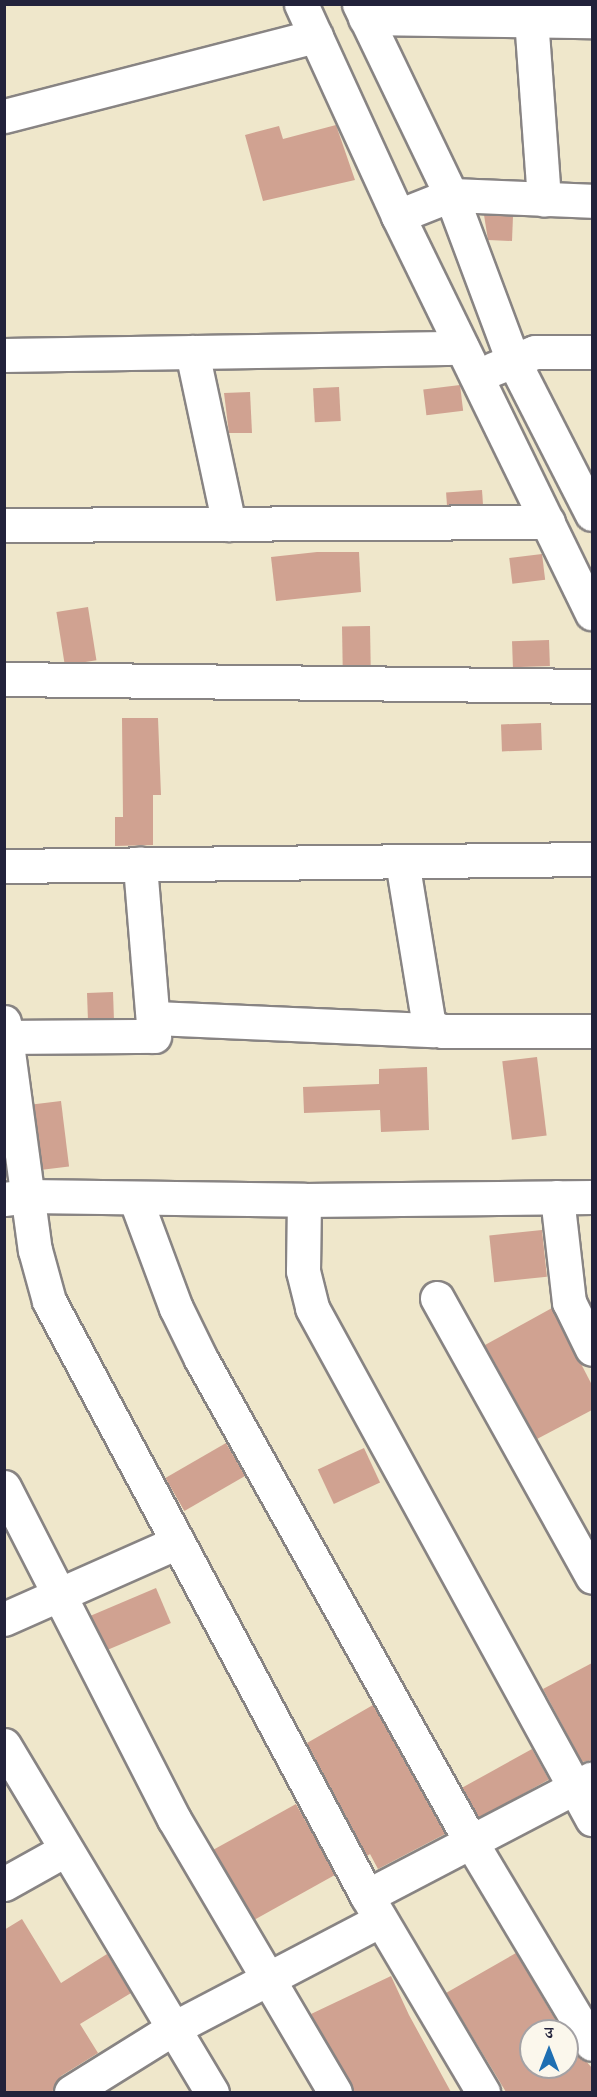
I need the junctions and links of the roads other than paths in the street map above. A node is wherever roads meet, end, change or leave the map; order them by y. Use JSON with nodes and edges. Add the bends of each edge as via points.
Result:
{"nodes":[{"id":1,"x":301,"y":4,"type":"edge"},
{"id":2,"x":362,"y":11,"type":"edge"},
{"id":3,"x":530,"y":12,"type":"edge"},
{"id":4,"x":592,"y":21,"type":"edge"},
{"id":5,"x":316,"y":36,"type":"junction"},
{"id":6,"x":4,"y":116,"type":"edge"},
{"id":7,"x":544,"y":200,"type":"junction"},
{"id":8,"x":592,"y":201,"type":"edge"},
{"id":9,"x":423,"y":206,"type":"junction"},
{"id":10,"x":192,"y":352,"type":"junction"},
{"id":11,"x":592,"y":352,"type":"edge"},
{"id":12,"x":4,"y":355,"type":"edge"},
{"id":13,"x":489,"y":363,"type":"junction"},
{"id":14,"x":591,"y":509,"type":"edge"},
{"id":15,"x":548,"y":522,"type":"junction"},
{"id":16,"x":230,"y":524,"type":"junction"},
{"id":17,"x":4,"y":525,"type":"edge"},
{"id":18,"x":592,"y":613,"type":"edge"},
{"id":19,"x":4,"y":679,"type":"edge"},
{"id":20,"x":592,"y":686,"type":"edge"},
{"id":21,"x":592,"y":860,"type":"edge"},
{"id":22,"x":402,"y":861,"type":"junction"},
{"id":23,"x":140,"y":864,"type":"junction"},
{"id":24,"x":4,"y":866,"type":"edge"},
{"id":25,"x":155,"y":1018,"type":"junction"},
{"id":26,"x":5,"y":1030,"type":"edge"},
{"id":27,"x":434,"y":1030,"type":"junction"},
{"id":28,"x":592,"y":1031,"type":"edge"},
{"id":29,"x":557,"y":1197,"type":"junction"},
{"id":30,"x":592,"y":1197,"type":"edge"},
{"id":31,"x":16,"y":1198,"type":"edge"},
{"id":32,"x":135,"y":1198,"type":"junction"},
{"id":33,"x":304,"y":1200,"type":"junction"},
{"id":34,"x":437,"y":1298,"type":"dead end"},
{"id":35,"x":592,"y":1349,"type":"edge"},
{"id":36,"x":4,"y":1486,"type":"edge"},
{"id":37,"x":178,"y":1542,"type":"junction"},
{"id":38,"x":592,"y":1577,"type":"edge"},
{"id":39,"x":60,"y":1596,"type":"junction"},
{"id":40,"x":4,"y":1619,"type":"edge"},
{"id":41,"x":4,"y":1745,"type":"edge"},
{"id":42,"x":583,"y":1783,"type":"edge"},
{"id":43,"x":592,"y":1820,"type":"edge"},
{"id":44,"x":471,"y":1842,"type":"junction"},
{"id":45,"x":65,"y":1850,"type":"junction"},
{"id":46,"x":4,"y":1884,"type":"edge"},
{"id":47,"x":374,"y":1908,"type":"junction"},
{"id":48,"x":267,"y":1977,"type":"junction"},
{"id":49,"x":174,"y":2028,"type":"junction"},
{"id":50,"x":592,"y":2044,"type":"edge"},
{"id":51,"x":71,"y":2092,"type":"edge"},
{"id":52,"x":212,"y":2092,"type":"edge"},
{"id":53,"x":335,"y":2092,"type":"edge"},
{"id":54,"x":483,"y":2092,"type":"edge"}],
"edges":[{"from":1,"to":5,"type":"street"},
{"from":2,"to":3,"type":"street"},
{"from":2,"to":9,"type":"street"},
{"from":3,"to":4,"type":"street"},
{"from":3,"to":7,"type":"street"},
{"from":5,"to":6,"type":"street"},
{"from":5,"to":9,"type":"street"},
{"from":7,"to":8,"type":"street"},
{"from":7,"to":9,"type":"street"},
{"from":9,"to":13,"type":"street"},
{"from":9,"to":13,"type":"street"},
{"from":10,"to":12,"type":"street"},
{"from":10,"to":13,"type":"street"},
{"from":10,"to":16,"type":"street"},
{"from":11,"to":13,"type":"street","via":[[546,350]]},
{"from":13,"to":14,"type":"street"},
{"from":13,"to":15,"type":"street"},
{"from":15,"to":16,"type":"street"},
{"from":15,"to":18,"type":"street"},
{"from":16,"to":17,"type":"street"},
{"from":19,"to":20,"type":"street"},
{"from":21,"to":22,"type":"street"},
{"from":22,"to":23,"type":"street"},
{"from":22,"to":27,"type":"street","via":[[426,1019]]},
{"from":23,"to":24,"type":"street"},
{"from":23,"to":25,"type":"street"},
{"from":25,"to":26,"type":"street","via":[[154,1036]]},
{"from":25,"to":27,"type":"street"},
{"from":26,"to":31,"type":"street"},
{"from":27,"to":28,"type":"street"},
{"from":29,"to":30,"type":"street"},
{"from":29,"to":33,"type":"street"},
{"from":29,"to":35,"type":"street","via":[[569,1302]]},
{"from":31,"to":32,"type":"street"},
{"from":31,"to":37,"type":"street","via":[[49,1301]]},
{"from":32,"to":33,"type":"street"},
{"from":32,"to":44,"type":"street","via":[[176,1308],[201,1359]]},
{"from":33,"to":42,"type":"street","via":[[303,1271],[312,1308]]},
{"from":34,"to":38,"type":"street"},
{"from":36,"to":39,"type":"street"},
{"from":37,"to":39,"type":"street"},
{"from":37,"to":47,"type":"street"},
{"from":39,"to":40,"type":"street"},
{"from":39,"to":48,"type":"street","via":[[174,1819]]},
{"from":41,"to":45,"type":"street"},
{"from":42,"to":43,"type":"street"},
{"from":42,"to":44,"type":"street"},
{"from":44,"to":47,"type":"street"},
{"from":44,"to":50,"type":"street"},
{"from":45,"to":46,"type":"street"},
{"from":45,"to":49,"type":"street"},
{"from":47,"to":48,"type":"street"},
{"from":47,"to":54,"type":"street"},
{"from":48,"to":49,"type":"street"},
{"from":48,"to":53,"type":"street"},
{"from":49,"to":51,"type":"street"},
{"from":49,"to":52,"type":"street"}]}
